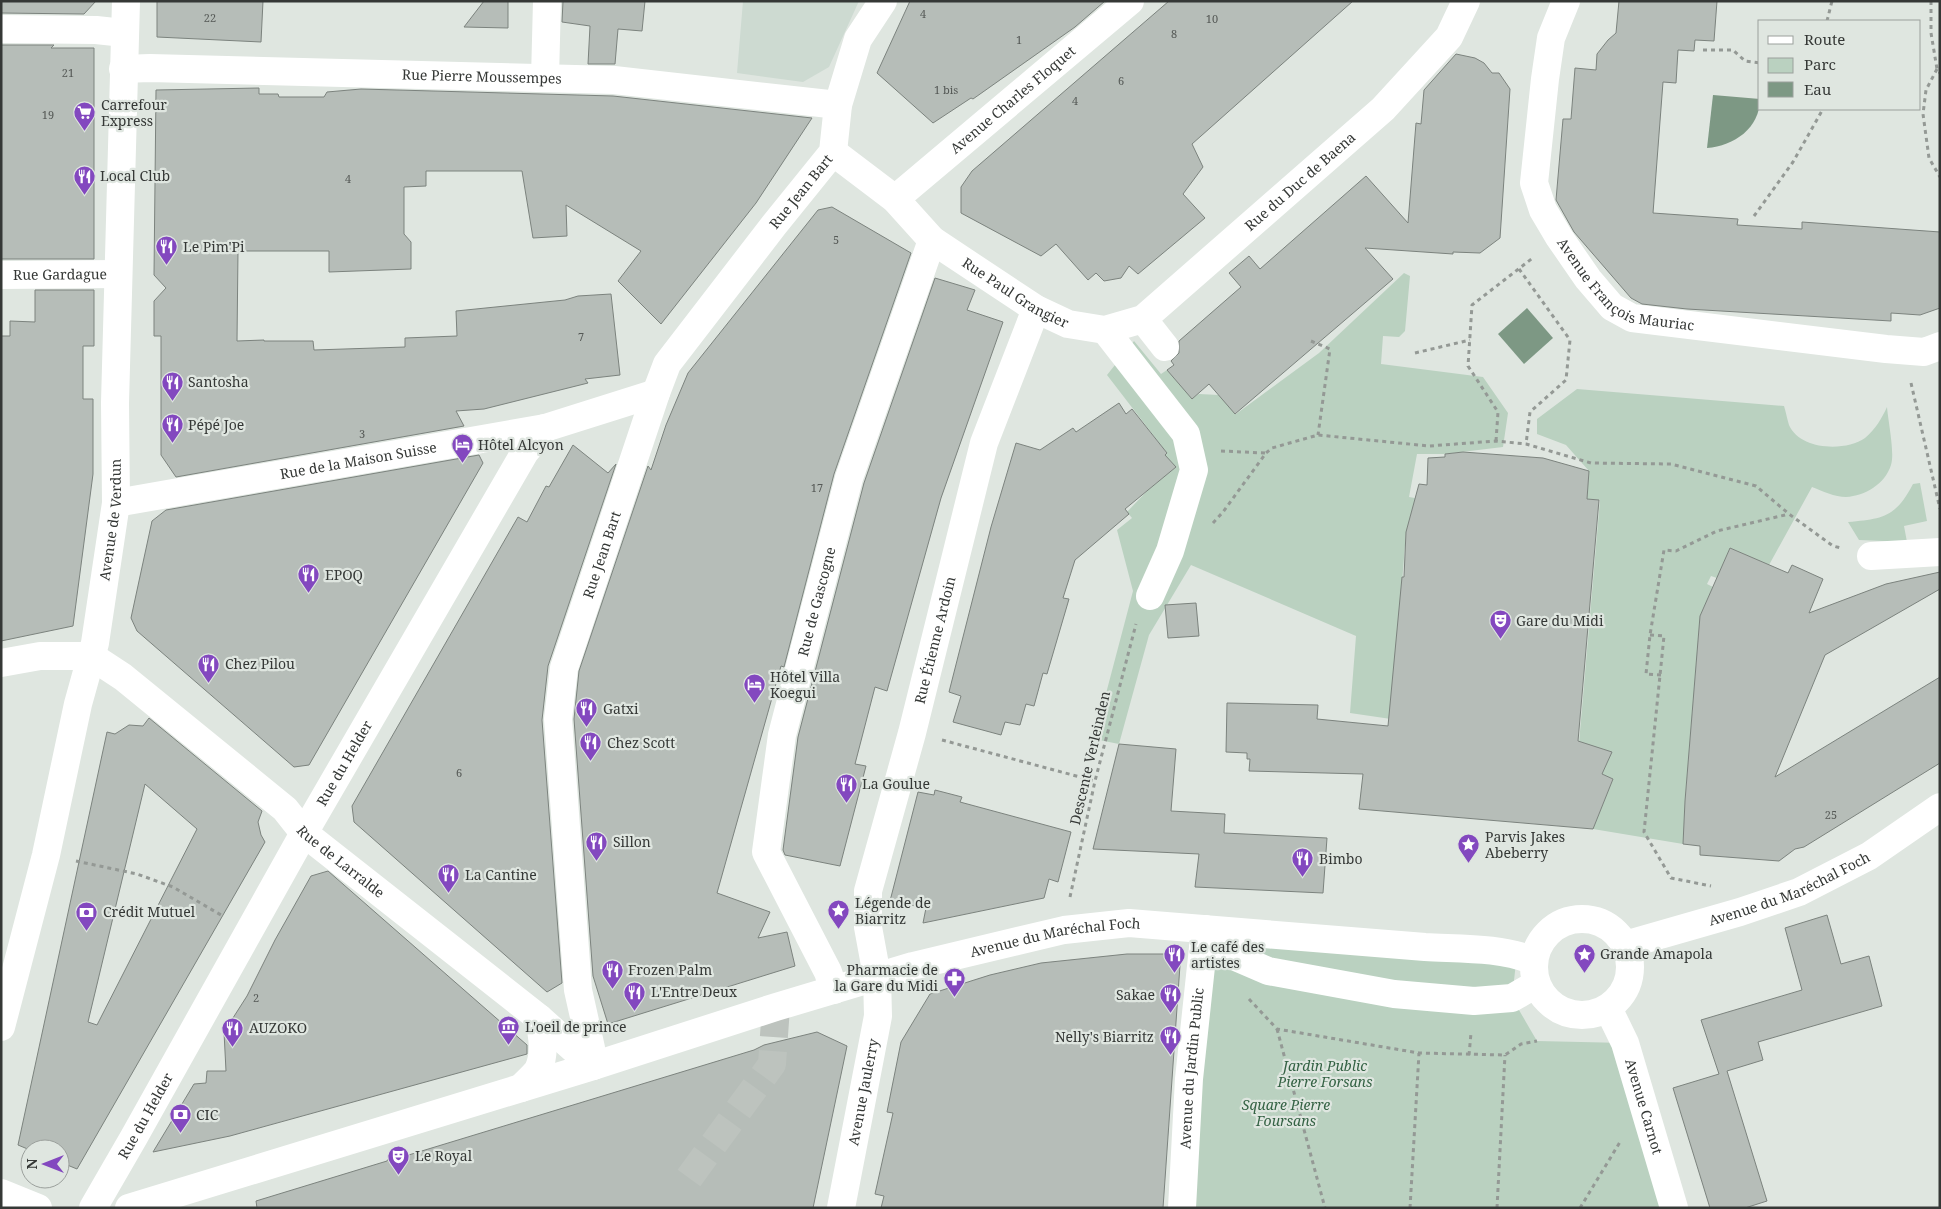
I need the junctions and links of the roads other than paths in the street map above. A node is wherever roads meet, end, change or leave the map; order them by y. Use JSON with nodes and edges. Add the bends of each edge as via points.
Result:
{"nodes":[{"id":1,"x":126,"y":1,"type":"edge"},
{"id":2,"x":547,"y":1,"type":"edge"},
{"id":3,"x":884,"y":1,"type":"edge"},
{"id":4,"x":1130,"y":1,"type":"edge"},
{"id":5,"x":1466,"y":1,"type":"edge"},
{"id":6,"x":1566,"y":1,"type":"edge"},
{"id":7,"x":1,"y":29,"type":"edge"},
{"id":8,"x":124,"y":33,"type":"junction"},
{"id":9,"x":123,"y":69,"type":"junction"},
{"id":10,"x":545,"y":78,"type":"junction"},
{"id":11,"x":838,"y":105,"type":"junction"},
{"id":12,"x":833,"y":152,"type":"junction"},
{"id":13,"x":895,"y":199,"type":"junction"},
{"id":14,"x":932,"y":240,"type":"junction"},
{"id":15,"x":118,"y":274,"type":"junction"},
{"id":16,"x":1,"y":276,"type":"edge"},
{"id":17,"x":1036,"y":309,"type":"junction"},
{"id":18,"x":1143,"y":318,"type":"junction"},
{"id":19,"x":1106,"y":330,"type":"junction"},
{"id":20,"x":1940,"y":346,"type":"edge"},
{"id":21,"x":1166,"y":347,"type":"dead end"},
{"id":22,"x":656,"y":393,"type":"junction"},
{"id":23,"x":545,"y":428,"type":"junction"},
{"id":24,"x":116,"y":503,"type":"junction"},
{"id":25,"x":1940,"y":552,"type":"edge"},
{"id":26,"x":1871,"y":556,"type":"road end"},
{"id":27,"x":1150,"y":596,"type":"road end"},
{"id":28,"x":91,"y":656,"type":"junction"},
{"id":29,"x":1,"y":663,"type":"edge"},
{"id":30,"x":1940,"y":807,"type":"edge"},
{"id":31,"x":304,"y":833,"type":"junction"},
{"id":32,"x":1204,"y":936,"type":"junction"},
{"id":33,"x":1624,"y":945,"type":"junction"},
{"id":34,"x":1535,"y":972,"type":"junction"},
{"id":35,"x":877,"y":976,"type":"junction"},
{"id":36,"x":834,"y":990,"type":"junction"},
{"id":37,"x":1608,"y":1008,"type":"junction"},
{"id":38,"x":539,"y":1018,"type":"junction"},
{"id":39,"x":1,"y":1027,"type":"edge"},
{"id":40,"x":593,"y":1066,"type":"junction"},
{"id":41,"x":521,"y":1088,"type":"junction"},
{"id":42,"x":1,"y":1193,"type":"edge"},
{"id":43,"x":38,"y":1208,"type":"edge"},
{"id":44,"x":93,"y":1208,"type":"edge"},
{"id":45,"x":129,"y":1208,"type":"edge"},
{"id":46,"x":842,"y":1208,"type":"edge"},
{"id":47,"x":1182,"y":1208,"type":"edge"},
{"id":48,"x":1674,"y":1208,"type":"edge"}],
"edges":[{"from":1,"to":8,"type":"street","name":"Avenue de Verdun"},
{"from":2,"to":10,"type":"street"},
{"from":3,"to":11,"type":"street","name":"Rue Jean Bart","via":[[858,39]]},
{"from":4,"to":13,"type":"street","name":"Avenue Charles Floquet"},
{"from":5,"to":18,"type":"street","name":"Rue du Duc de Baena","via":[[1449,37],[1383,109]]},
{"from":6,"to":20,"type":"street","name":"Avenue François Mauriac","via":[[1551,38],[1534,183],[1543,210],[1559,237],[1612,308],[1632,318],[1886,350],[1924,352]]},
{"from":7,"to":8,"type":"street"},
{"from":8,"to":9,"type":"street","name":"Avenue de Verdun"},
{"from":9,"to":10,"type":"street","name":"Rue Pierre Moussempes"},
{"from":9,"to":15,"type":"street","name":"Avenue de Verdun"},
{"from":10,"to":11,"type":"street","name":"Rue Pierre Moussempes","via":[[614,80]]},
{"from":11,"to":12,"type":"street","name":"Rue Jean Bart"},
{"from":12,"to":13,"type":"street","name":"Rue Paul Grangier"},
{"from":12,"to":22,"type":"street","name":"Rue Jean Bart","via":[[667,364]]},
{"from":13,"to":14,"type":"street","name":"Rue Paul Grangier"},
{"from":14,"to":17,"type":"street","name":"Rue Paul Grangier"},
{"from":14,"to":36,"type":"street","name":"Rue de Gascogne","via":[[849,478],[782,735],[766,852],[828,972]]},
{"from":15,"to":16,"type":"street","name":"Rue Gardague"},
{"from":15,"to":24,"type":"street","name":"Avenue de Verdun"},
{"from":17,"to":19,"type":"street","name":"Rue Paul Grangier","via":[[1068,324]]},
{"from":17,"to":35,"type":"street","name":"Rue Étienne Ardoin","via":[[984,443],[912,732],[868,891],[868,927]]},
{"from":18,"to":19,"type":"street","name":"Rue du Duc de Baena"},
{"from":18,"to":21,"type":"street"},
{"from":19,"to":27,"type":"street","via":[[1186,434],[1194,470],[1170,551]]},
{"from":22,"to":23,"type":"street","name":"Rue de la Maison Suisse"},
{"from":22,"to":40,"type":"street","name":"Rue Jean Bart","via":[[564,668],[558,719],[578,990]]},
{"from":23,"to":24,"type":"street","name":"Rue de la Maison Suisse"},
{"from":23,"to":31,"type":"street","name":"Rue du Helder","via":[[525,452]]},
{"from":24,"to":28,"type":"street","name":"Avenue de Verdun","via":[[98,629]]},
{"from":25,"to":26,"type":"street"},
{"from":28,"to":29,"type":"street","via":[[40,656]]},
{"from":28,"to":31,"type":"street","name":"Rue de Larralde","via":[[123,677],[285,809]]},
{"from":28,"to":39,"type":"street","name":"Avenue de Verdun","via":[[46,855]]},
{"from":30,"to":33,"type":"street","name":"Avenue du Maréchal Foch","via":[[1869,856],[1799,892]]},
{"from":31,"to":38,"type":"street","name":"Rue de Larralde"},
{"from":31,"to":44,"type":"street","name":"Rue du Helder"},
{"from":32,"to":34,"type":"street","name":"Avenue du Maréchal Foch","via":[[1517,954]]},
{"from":32,"to":34,"type":"street","via":[[1268,970],[1394,994],[1474,1001],[1512,998]]},
{"from":32,"to":35,"type":"street","name":"Avenue du Maréchal Foch","via":[[1129,923],[1064,930]]},
{"from":32,"to":47,"type":"street","name":"Avenue du Jardin Public","via":[[1189,1079]]},
{"from":33,"to":34,"type":"street","via":[[1603,923],[1573,920],[1546,934],[1538,946]]},
{"from":33,"to":37,"type":"street","via":[[1630,972],[1619,998]]},
{"from":34,"to":37,"type":"street","via":[[1543,997],[1566,1013],[1581,1016]]},
{"from":35,"to":36,"type":"street","name":"Avenue du Maréchal Foch"},
{"from":35,"to":46,"type":"street","name":"Avenue Jaulerry","via":[[878,1016]]},
{"from":36,"to":40,"type":"street","name":"Avenue du Maréchal Foch"},
{"from":37,"to":48,"type":"street","name":"Avenue Carnot","via":[[1624,1043]]},
{"from":38,"to":40,"type":"street","name":"Rue de Larralde"},
{"from":38,"to":41,"type":"street","via":[[543,1052],[538,1071]]},
{"from":40,"to":41,"type":"street","name":"Avenue du Maréchal Foch"},
{"from":41,"to":45,"type":"street","name":"Avenue du Maréchal Foch"},
{"from":42,"to":43,"type":"street"}]}
